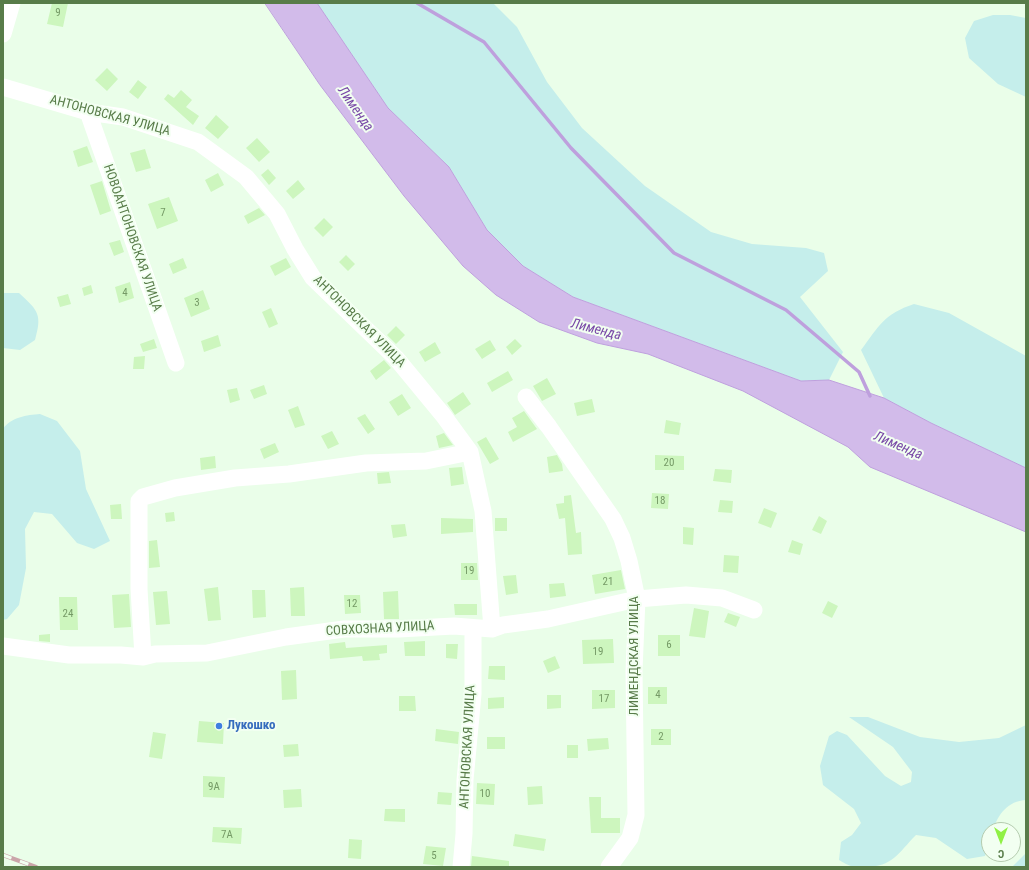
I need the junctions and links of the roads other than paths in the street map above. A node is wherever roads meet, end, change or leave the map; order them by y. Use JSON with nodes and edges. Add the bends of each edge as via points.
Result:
{"nodes":[{"id":1,"x":12,"y":3,"type":"edge"},
{"id":2,"x":3,"y":34,"type":"edge"},
{"id":3,"x":3,"y":87,"type":"edge"},
{"id":4,"x":88,"y":112,"type":"junction"},
{"id":5,"x":176,"y":363,"type":"dead end"},
{"id":6,"x":526,"y":397,"type":"dead end"},
{"id":7,"x":470,"y":452,"type":"junction"},
{"id":8,"x":638,"y":599,"type":"junction"},
{"id":9,"x":754,"y":610,"type":"dead end"},
{"id":10,"x":473,"y":628,"type":"junction"},
{"id":11,"x":492,"y":629,"type":"junction"},
{"id":12,"x":3,"y":646,"type":"edge"},
{"id":13,"x":143,"y":657,"type":"junction"},
{"id":14,"x":461,"y":867,"type":"edge"},
{"id":15,"x":609,"y":867,"type":"edge"}],
"edges":[{"from":1,"to":2,"type":"street"},
{"from":3,"to":4,"type":"street","name":"АНТОНОВСКАЯ УЛИЦА"},
{"from":4,"to":5,"type":"street","name":"НОВОАНТОНОВСКАЯ УЛИЦА"},
{"from":4,"to":7,"type":"street","name":"АНТОНОВСКАЯ УЛИЦА","via":[[123,117],[198,142],[246,177],[277,214],[313,278],[396,358],[443,414]]},
{"from":6,"to":8,"type":"street","name":"ЛИМЕНДСКАЯ УЛИЦА","via":[[550,427],[613,519],[622,538]]},
{"from":7,"to":11,"type":"street","name":"АНТОНОВСКАЯ УЛИЦА","via":[[482,511]]},
{"from":7,"to":13,"type":"street","via":[[426,460],[366,463],[289,474],[235,478],[175,488],[143,497],[139,501],[139,589]]},
{"from":8,"to":9,"type":"street","name":"СОВХОЗНАЯ УЛИЦА","via":[[686,595],[722,598]]},
{"from":8,"to":11,"type":"street","name":"СОВХОЗНАЯ УЛИЦА"},
{"from":8,"to":15,"type":"street","name":"ЛИМЕНДСКАЯ УЛИЦА","via":[[634,665],[636,815],[630,838]]},
{"from":10,"to":11,"type":"street","name":"СОВХОЗНАЯ УЛИЦА"},
{"from":10,"to":13,"type":"street","name":"СОВХОЗНАЯ УЛИЦА","via":[[454,626],[344,629],[286,637],[207,653],[155,654]]},
{"from":10,"to":14,"type":"street","name":"АНТОНОВСКАЯ УЛИЦА","via":[[473,694],[465,780]]},
{"from":12,"to":13,"type":"street","name":"СОВХОЗНАЯ УЛИЦА","via":[[69,656]]}]}
